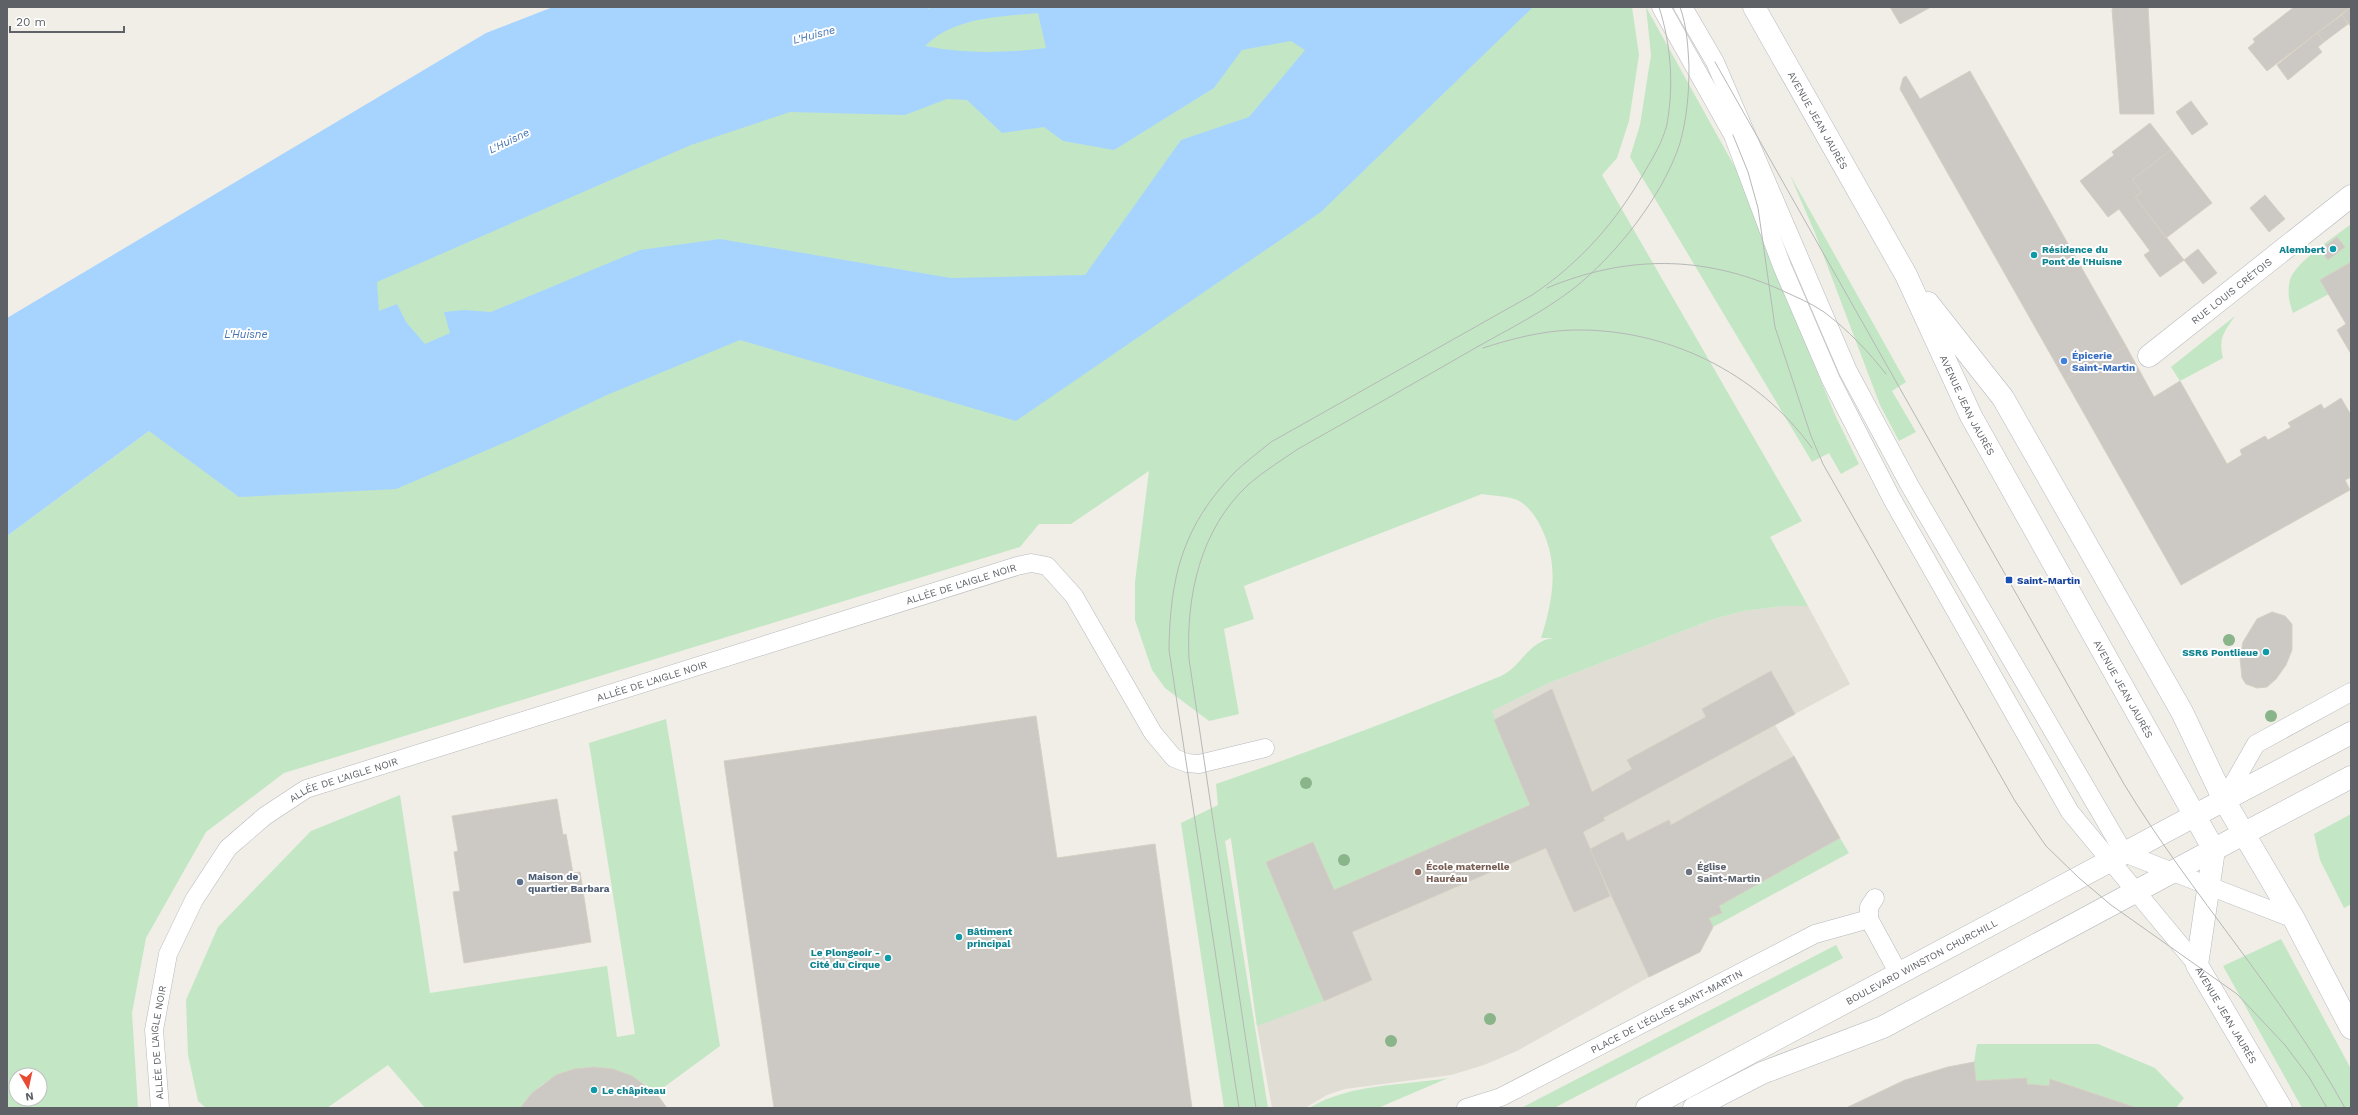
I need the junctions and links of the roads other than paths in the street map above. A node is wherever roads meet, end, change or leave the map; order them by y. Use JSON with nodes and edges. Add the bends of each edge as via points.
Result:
{"nodes":[{"id":1,"x":1661,"y":7,"type":"edge"},
{"id":2,"x":1684,"y":7,"type":"edge"},
{"id":3,"x":1754,"y":7,"type":"edge"},
{"id":4,"x":2351,"y":196,"type":"edge"},
{"id":5,"x":1906,"y":275,"type":"junction"},
{"id":6,"x":2149,"y":356,"type":"dead end"},
{"id":7,"x":2351,"y":694,"type":"edge"},
{"id":8,"x":2351,"y":733,"type":"edge"},
{"id":9,"x":1264,"y":748,"type":"dead end"},
{"id":10,"x":2351,"y":777,"type":"edge"},
{"id":11,"x":2224,"y":800,"type":"junction"},
{"id":12,"x":2195,"y":816,"type":"junction"},
{"id":13,"x":2243,"y":834,"type":"junction"},
{"id":14,"x":2214,"y":850,"type":"junction"},
{"id":15,"x":2117,"y":857,"type":"junction"},
{"id":16,"x":2173,"y":872,"type":"junction"},
{"id":17,"x":2209,"y":886,"type":"junction"},
{"id":18,"x":2135,"y":892,"type":"junction"},
{"id":19,"x":1875,"y":898,"type":"dead end"},
{"id":20,"x":1869,"y":919,"type":"junction"},
{"id":21,"x":2294,"y":919,"type":"junction"},
{"id":22,"x":2197,"y":965,"type":"junction"},
{"id":23,"x":1899,"y":974,"type":"junction"},
{"id":24,"x":2351,"y":1028,"type":"edge"},
{"id":25,"x":160,"y":1108,"type":"edge"},
{"id":26,"x":1466,"y":1108,"type":"edge"},
{"id":27,"x":1647,"y":1108,"type":"edge"},
{"id":28,"x":1694,"y":1108,"type":"edge"},
{"id":29,"x":2281,"y":1108,"type":"edge"}],
"edges":[{"from":1,"to":15,"type":"lane","via":[[1732,135],[1782,266],[1830,380],[1892,499],[2070,812]]},
{"from":2,"to":15,"type":"lane","via":[[1715,62],[1848,371]]},
{"from":3,"to":5,"type":"main road","name":"AVENUE JEAN JAURÈS"},
{"from":4,"to":6,"type":"main road","name":"RUE LOUIS CRÉTOIS"},
{"from":5,"to":11,"type":"main road","name":"AVENUE JEAN JAURÈS","via":[[2003,398],[2182,712]]},
{"from":5,"to":12,"type":"main road","name":"AVENUE JEAN JAURÈS","via":[[1971,416]]},
{"from":7,"to":11,"type":"lane","via":[[2256,744]]},
{"from":8,"to":11,"type":"main road","name":"BOULEVARD WINSTON CHURCHILL"},
{"from":9,"to":25,"type":"lane","name":"ALLÉE DE L'AIGLE NOIR","via":[[1199,764],[1174,758],[1153,733],[1074,596],[1047,566],[1031,564],[994,573],[306,789],[270,812],[228,848],[194,900],[168,954],[154,1030]]},
{"from":10,"to":13,"type":"main road"},
{"from":11,"to":12,"type":"main road","name":"BOULEVARD WINSTON CHURCHILL"},
{"from":11,"to":13,"type":"main road","name":"AVENUE JEAN JAURÈS"},
{"from":12,"to":14,"type":"main road","name":"AVENUE JEAN JAURÈS"},
{"from":12,"to":15,"type":"main road","name":"BOULEVARD WINSTON CHURCHILL"},
{"from":13,"to":14,"type":"main road"},
{"from":13,"to":21,"type":"main road","name":"AVENUE JEAN JAURÈS"},
{"from":14,"to":16,"type":"main road"},
{"from":14,"to":17,"type":"main road","name":"AVENUE JEAN JAURÈS"},
{"from":15,"to":16,"type":"lane"},
{"from":15,"to":18,"type":"lane"},
{"from":15,"to":23,"type":"main road","name":"BOULEVARD WINSTON CHURCHILL"},
{"from":16,"to":17,"type":"lane"},
{"from":16,"to":18,"type":"main road"},
{"from":17,"to":21,"type":"lane"},
{"from":17,"to":22,"type":"main road","name":"AVENUE JEAN JAURÈS"},
{"from":18,"to":22,"type":"lane"},
{"from":18,"to":28,"type":"main road","via":[[1883,1027],[1762,1073]]},
{"from":19,"to":20,"type":"lane","via":[[1869,907]]},
{"from":20,"to":23,"type":"lane"},
{"from":20,"to":26,"type":"lane","name":"PLACE DE L'ÉGLISE SAINT-MARTIN","via":[[1816,934],[1501,1097]]},
{"from":21,"to":24,"type":"main road","name":"AVENUE JEAN JAURÈS"},
{"from":22,"to":29,"type":"main road","name":"AVENUE JEAN JAURÈS"},
{"from":23,"to":27,"type":"main road","name":"BOULEVARD WINSTON CHURCHILL"}]}
